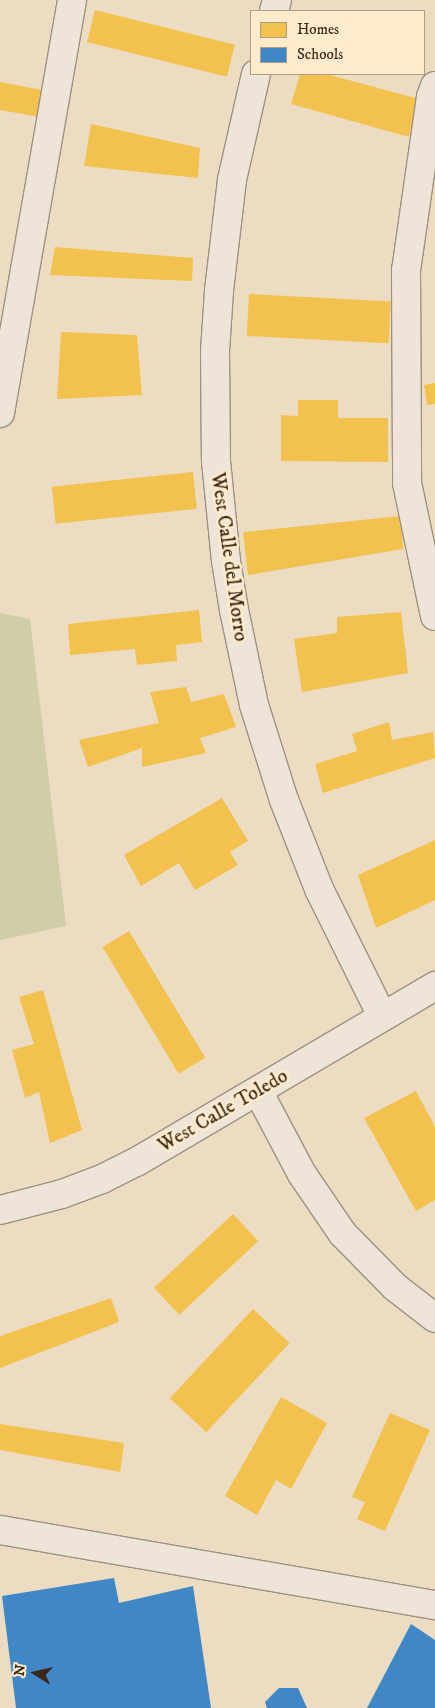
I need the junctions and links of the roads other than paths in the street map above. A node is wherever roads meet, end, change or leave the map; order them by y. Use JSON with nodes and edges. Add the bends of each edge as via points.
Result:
{"nodes":[{"id":1,"x":72,"y":0,"type":"edge"},
{"id":2,"x":256,"y":75,"type":"edge"},
{"id":3,"x":435,"y":86,"type":"edge"},
{"id":4,"x":0,"y":413,"type":"edge"},
{"id":5,"x":435,"y":616,"type":"edge"},
{"id":6,"x":435,"y":986,"type":"edge"},
{"id":7,"x":382,"y":1016,"type":"junction"},
{"id":8,"x":258,"y":1091,"type":"junction"},
{"id":9,"x":0,"y":1210,"type":"edge"},
{"id":10,"x":435,"y":1318,"type":"edge"},
{"id":11,"x":0,"y":1530,"type":"edge"},
{"id":12,"x":435,"y":1605,"type":"edge"}],
"edges":[{"from":1,"to":4,"type":"street"},
{"from":2,"to":7,"type":"street","name":"West Calle del Morro","via":[[232,180],[216,343],[216,461],[226,561],[254,705],[282,792],[319,889]]},
{"from":3,"to":5,"type":"street","via":[[406,270],[408,483]]},
{"from":6,"to":7,"type":"street","name":"West Calle Toledo"},
{"from":7,"to":8,"type":"street","name":"West Calle Toledo"},
{"from":8,"to":9,"type":"street","name":"West Calle Toledo","via":[[102,1179],[62,1194]]},
{"from":8,"to":10,"type":"street","via":[[302,1174],[343,1234],[395,1287]]},
{"from":11,"to":12,"type":"street"}]}
